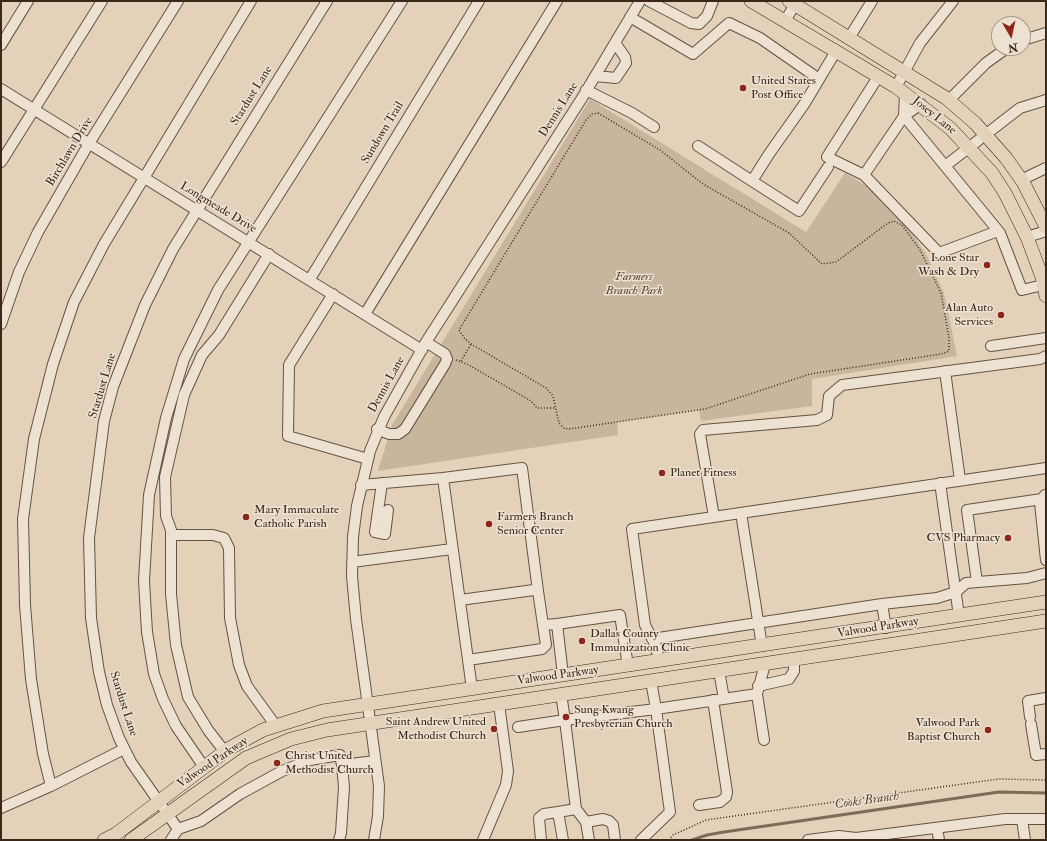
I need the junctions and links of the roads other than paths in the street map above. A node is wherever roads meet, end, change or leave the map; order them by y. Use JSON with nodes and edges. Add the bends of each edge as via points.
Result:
{"nodes":[{"id":1,"x":28,"y":1,"type":"edge"},
{"id":2,"x":102,"y":1,"type":"edge"},
{"id":3,"x":178,"y":1,"type":"edge"},
{"id":4,"x":251,"y":1,"type":"edge"},
{"id":5,"x":327,"y":1,"type":"edge"},
{"id":6,"x":402,"y":1,"type":"edge"},
{"id":7,"x":479,"y":1,"type":"edge"},
{"id":8,"x":558,"y":1,"type":"edge"},
{"id":9,"x":640,"y":1,"type":"edge"},
{"id":10,"x":713,"y":1,"type":"edge"},
{"id":11,"x":751,"y":1,"type":"edge"},
{"id":12,"x":872,"y":1,"type":"edge"},
{"id":13,"x":953,"y":1,"type":"edge"},
{"id":14,"x":655,"y":2,"type":"edge"},
{"id":15,"x":794,"y":2,"type":"edge"},
{"id":16,"x":630,"y":17,"type":"junction"},
{"id":17,"x":785,"y":21,"type":"junction"},
{"id":18,"x":1046,"y":33,"type":"edge"},
{"id":19,"x":849,"y":38,"type":"junction"},
{"id":20,"x":1031,"y":38,"type":"edge"},
{"id":21,"x":615,"y":43,"type":"junction"},
{"id":22,"x":1,"y":45,"type":"edge"},
{"id":23,"x":836,"y":51,"type":"junction"},
{"id":24,"x":996,"y":56,"type":"edge"},
{"id":25,"x":905,"y":72,"type":"junction"},
{"id":26,"x":595,"y":76,"type":"junction"},
{"id":27,"x":878,"y":76,"type":"junction"},
{"id":28,"x":819,"y":79,"type":"junction"},
{"id":29,"x":1,"y":90,"type":"edge"},
{"id":30,"x":586,"y":90,"type":"junction"},
{"id":31,"x":901,"y":90,"type":"junction"},
{"id":32,"x":949,"y":100,"type":"junction"},
{"id":33,"x":1046,"y":100,"type":"edge"},
{"id":34,"x":921,"y":104,"type":"junction"},
{"id":35,"x":34,"y":111,"type":"junction"},
{"id":36,"x":904,"y":116,"type":"junction"},
{"id":37,"x":654,"y":127,"type":"dead end"},
{"id":38,"x":986,"y":135,"type":"junction"},
{"id":39,"x":88,"y":145,"type":"junction"},
{"id":40,"x":698,"y":146,"type":"dead end"},
{"id":41,"x":969,"y":147,"type":"junction"},
{"id":42,"x":1,"y":162,"type":"edge"},
{"id":43,"x":945,"y":166,"type":"junction"},
{"id":44,"x":828,"y":167,"type":"dead end"},
{"id":45,"x":1046,"y":168,"type":"edge"},
{"id":46,"x":864,"y":175,"type":"junction"},
{"id":47,"x":142,"y":178,"type":"junction"},
{"id":48,"x":1021,"y":180,"type":"junction"},
{"id":49,"x":752,"y":181,"type":"junction"},
{"id":50,"x":196,"y":210,"type":"junction"},
{"id":51,"x":1046,"y":227,"type":"edge"},
{"id":52,"x":998,"y":231,"type":"junction"},
{"id":53,"x":1046,"y":231,"type":"edge"},
{"id":54,"x":1027,"y":237,"type":"junction"},
{"id":55,"x":249,"y":242,"type":"junction"},
{"id":56,"x":269,"y":254,"type":"junction"},
{"id":57,"x":310,"y":279,"type":"junction"},
{"id":58,"x":1045,"y":291,"type":"edge"},
{"id":59,"x":333,"y":294,"type":"junction"},
{"id":60,"x":365,"y":314,"type":"junction"},
{"id":61,"x":1,"y":324,"type":"edge"},
{"id":62,"x":1046,"y":338,"type":"edge"},
{"id":63,"x":424,"y":346,"type":"junction"},
{"id":64,"x":991,"y":346,"type":"dead end"},
{"id":65,"x":1046,"y":356,"type":"edge"},
{"id":66,"x":945,"y":371,"type":"junction"},
{"id":67,"x":377,"y":429,"type":"junction"},
{"id":68,"x":368,"y":459,"type":"junction"},
{"id":69,"x":1046,"y":468,"type":"edge"},
{"id":70,"x":443,"y":478,"type":"junction"},
{"id":71,"x":960,"y":480,"type":"junction"},
{"id":72,"x":382,"y":483,"type":"junction"},
{"id":73,"x":940,"y":483,"type":"junction"},
{"id":74,"x":362,"y":485,"type":"junction"},
{"id":75,"x":1044,"y":496,"type":"edge"},
{"id":76,"x":388,"y":510,"type":"dead end"},
{"id":77,"x":741,"y":513,"type":"junction"},
{"id":78,"x":714,"y":517,"type":"junction"},
{"id":79,"x":171,"y":535,"type":"junction"},
{"id":80,"x":452,"y":549,"type":"junction"},
{"id":81,"x":1046,"y":560,"type":"edge"},
{"id":82,"x":352,"y":562,"type":"junction"},
{"id":83,"x":1046,"y":574,"type":"edge"},
{"id":84,"x":977,"y":582,"type":"junction"},
{"id":85,"x":538,"y":591,"type":"junction"},
{"id":86,"x":956,"y":592,"type":"junction"},
{"id":87,"x":460,"y":600,"type":"junction"},
{"id":88,"x":1046,"y":602,"type":"edge"},
{"id":89,"x":882,"y":604,"type":"junction"},
{"id":90,"x":959,"y":616,"type":"junction"},
{"id":91,"x":1046,"y":621,"type":"edge"},
{"id":92,"x":758,"y":623,"type":"junction"},
{"id":93,"x":557,"y":624,"type":"junction"},
{"id":94,"x":543,"y":625,"type":"junction"},
{"id":95,"x":886,"y":628,"type":"junction"},
{"id":96,"x":652,"y":639,"type":"junction"},
{"id":97,"x":889,"y":645,"type":"junction"},
{"id":98,"x":762,"y":646,"type":"junction"},
{"id":99,"x":468,"y":660,"type":"junction"},
{"id":100,"x":794,"y":660,"type":"junction"},
{"id":101,"x":659,"y":661,"type":"junction"},
{"id":102,"x":765,"y":664,"type":"junction"},
{"id":103,"x":628,"y":666,"type":"junction"},
{"id":104,"x":719,"y":671,"type":"junction"},
{"id":105,"x":563,"y":675,"type":"junction"},
{"id":106,"x":651,"y":681,"type":"junction"},
{"id":107,"x":472,"y":689,"type":"junction"},
{"id":108,"x":758,"y":690,"type":"junction"},
{"id":109,"x":577,"y":692,"type":"junction"},
{"id":110,"x":561,"y":694,"type":"junction"},
{"id":111,"x":1046,"y":698,"type":"edge"},
{"id":112,"x":724,"y":699,"type":"junction"},
{"id":113,"x":713,"y":700,"type":"junction"},
{"id":114,"x":368,"y":704,"type":"junction"},
{"id":115,"x":499,"y":704,"type":"junction"},
{"id":116,"x":656,"y":709,"type":"junction"},
{"id":117,"x":564,"y":720,"type":"junction"},
{"id":118,"x":370,"y":723,"type":"junction"},
{"id":119,"x":276,"y":726,"type":"junction"},
{"id":120,"x":518,"y":727,"type":"dead end"},
{"id":121,"x":764,"y":740,"type":"dead end"},
{"id":122,"x":124,"y":749,"type":"junction"},
{"id":123,"x":225,"y":752,"type":"junction"},
{"id":124,"x":1046,"y":754,"type":"edge"},
{"id":125,"x":376,"y":761,"type":"junction"},
{"id":126,"x":342,"y":765,"type":"junction"},
{"id":127,"x":204,"y":767,"type":"junction"},
{"id":128,"x":51,"y":786,"type":"junction"},
{"id":129,"x":158,"y":801,"type":"junction"},
{"id":130,"x":699,"y":805,"type":"dead end"},
{"id":131,"x":1,"y":808,"type":"edge"},
{"id":132,"x":576,"y":809,"type":"junction"},
{"id":133,"x":558,"y":812,"type":"junction"},
{"id":134,"x":168,"y":813,"type":"junction"},
{"id":135,"x":1022,"y":819,"type":"junction"},
{"id":136,"x":1046,"y":819,"type":"edge"},
{"id":137,"x":586,"y":822,"type":"junction"},
{"id":138,"x":937,"y":828,"type":"junction"},
{"id":139,"x":178,"y":829,"type":"junction"},
{"id":140,"x":855,"y":839,"type":"edge"},
{"id":141,"x":104,"y":840,"type":"edge"},
{"id":142,"x":131,"y":840,"type":"edge"},
{"id":143,"x":171,"y":840,"type":"edge"},
{"id":144,"x":339,"y":840,"type":"edge"},
{"id":145,"x":374,"y":840,"type":"edge"},
{"id":146,"x":483,"y":840,"type":"edge"},
{"id":147,"x":541,"y":840,"type":"edge"},
{"id":148,"x":563,"y":840,"type":"edge"},
{"id":149,"x":589,"y":840,"type":"edge"},
{"id":150,"x":615,"y":840,"type":"edge"},
{"id":151,"x":641,"y":840,"type":"edge"},
{"id":152,"x":808,"y":840,"type":"edge"},
{"id":153,"x":939,"y":840,"type":"edge"},
{"id":154,"x":1025,"y":840,"type":"edge"}],
"edges":[{"from":1,"to":22,"type":"street"},
{"from":2,"to":35,"type":"street"},
{"from":3,"to":39,"type":"street","name":"Birchlawn Drive"},
{"from":4,"to":47,"type":"street"},
{"from":5,"to":50,"type":"street","name":"Stardust Lane"},
{"from":6,"to":55,"type":"street"},
{"from":7,"to":57,"type":"street","name":"Sundown Trail"},
{"from":8,"to":60,"type":"street"},
{"from":9,"to":16,"type":"street","name":"Dennis Lane"},
{"from":10,"to":14,"type":"street","via":[[707,16],[699,24],[691,23]]},
{"from":11,"to":17,"type":"main road","name":"Josey Lane"},
{"from":12,"to":19,"type":"street"},
{"from":13,"to":25,"type":"street","via":[[920,43]]},
{"from":15,"to":17,"type":"street"},
{"from":15,"to":19,"type":"main road","name":"Josey Lane"},
{"from":16,"to":21,"type":"street","name":"Dennis Lane"},
{"from":16,"to":28,"type":"street","via":[[693,54],[729,23],[760,38]]},
{"from":17,"to":23,"type":"main road","name":"Josey Lane"},
{"from":18,"to":20,"type":"street"},
{"from":19,"to":25,"type":"main road","name":"Josey Lane"},
{"from":21,"to":26,"type":"street","name":"Dennis Lane"},
{"from":21,"to":26,"type":"street","via":[[625,57],[626,63],[616,78]]},
{"from":23,"to":27,"type":"main road","name":"Josey Lane"},
{"from":23,"to":28,"type":"street"},
{"from":24,"to":32,"type":"street"},
{"from":25,"to":31,"type":"street"},
{"from":25,"to":32,"type":"main road","name":"Josey Lane"},
{"from":26,"to":30,"type":"street","name":"Dennis Lane"},
{"from":27,"to":31,"type":"main road","name":"Josey Lane"},
{"from":27,"to":46,"type":"street","via":[[827,157]]},
{"from":28,"to":49,"type":"street"},
{"from":29,"to":35,"type":"street","name":"Longmeade Drive"},
{"from":30,"to":37,"type":"street"},
{"from":30,"to":63,"type":"street","name":"Dennis Lane"},
{"from":31,"to":34,"type":"main road","name":"Josey Lane"},
{"from":31,"to":36,"type":"street"},
{"from":32,"to":38,"type":"main road","name":"Josey Lane"},
{"from":33,"to":38,"type":"street","via":[[1020,108]]},
{"from":34,"to":36,"type":"street"},
{"from":34,"to":41,"type":"main road","name":"Josey Lane"},
{"from":35,"to":39,"type":"street","name":"Longmeade Drive"},
{"from":35,"to":42,"type":"street"},
{"from":36,"to":43,"type":"street"},
{"from":36,"to":46,"type":"street"},
{"from":38,"to":41,"type":"street"},
{"from":38,"to":48,"type":"main road","name":"Josey Lane"},
{"from":39,"to":47,"type":"street","name":"Longmeade Drive"},
{"from":39,"to":61,"type":"street","name":"Birchlawn Drive","via":[[38,232]]},
{"from":40,"to":49,"type":"street"},
{"from":41,"to":43,"type":"street"},
{"from":41,"to":54,"type":"main road","name":"Josey Lane","via":[[992,173],[1005,193]]},
{"from":43,"to":52,"type":"street"},
{"from":44,"to":49,"type":"street","via":[[799,211]]},
{"from":45,"to":48,"type":"street"},
{"from":46,"to":52,"type":"street","via":[[939,253]]},
{"from":47,"to":50,"type":"street","name":"Longmeade Drive"},
{"from":47,"to":128,"type":"street","via":[[74,302],[53,364],[34,439],[23,519],[25,605],[31,679]]},
{"from":48,"to":51,"type":"main road","name":"Josey Lane"},
{"from":50,"to":55,"type":"street","name":"Longmeade Drive"},
{"from":50,"to":122,"type":"street","name":"Stardust Lane","via":[[145,305],[113,387],[104,421],[92,507],[89,538],[91,618],[107,705]]},
{"from":52,"to":58,"type":"street","via":[[1022,290]]},
{"from":53,"to":54,"type":"street"},
{"from":54,"to":58,"type":"main road","name":"Josey Lane"},
{"from":55,"to":56,"type":"street","name":"Longmeade Drive"},
{"from":55,"to":127,"type":"street","via":[[218,290],[184,359],[166,418],[149,495],[144,581],[154,674],[176,726]]},
{"from":56,"to":57,"type":"street","name":"Longmeade Drive"},
{"from":56,"to":79,"type":"street","via":[[219,335],[202,355],[184,395],[165,477],[166,516]]},
{"from":57,"to":59,"type":"street","name":"Longmeade Drive"},
{"from":59,"to":60,"type":"street","name":"Longmeade Drive"},
{"from":59,"to":68,"type":"street","via":[[289,365],[288,436]]},
{"from":60,"to":63,"type":"street","name":"Longmeade Drive"},
{"from":62,"to":64,"type":"street"},
{"from":63,"to":67,"type":"street","name":"Dennis Lane"},
{"from":63,"to":67,"type":"street","name":"Longmeade Drive","via":[[445,354],[445,364],[405,429],[398,434],[389,434]]},
{"from":65,"to":66,"type":"street","via":[[1040,359]]},
{"from":66,"to":71,"type":"street"},
{"from":66,"to":78,"type":"street","via":[[842,385],[829,396],[827,415],[817,420],[704,430],[700,434]]},
{"from":67,"to":68,"type":"street","name":"Dennis Lane"},
{"from":68,"to":74,"type":"street","name":"Dennis Lane"},
{"from":69,"to":71,"type":"street"},
{"from":70,"to":72,"type":"street"},
{"from":70,"to":80,"type":"street"},
{"from":70,"to":85,"type":"street","via":[[522,468]]},
{"from":71,"to":73,"type":"street"},
{"from":72,"to":74,"type":"street"},
{"from":72,"to":76,"type":"street","via":[[375,532],[385,534]]},
{"from":73,"to":77,"type":"street"},
{"from":73,"to":86,"type":"street"},
{"from":74,"to":82,"type":"street","name":"Dennis Lane","via":[[353,537]]},
{"from":75,"to":81,"type":"street","via":[[1040,503]]},
{"from":75,"to":84,"type":"street","via":[[967,510]]},
{"from":77,"to":78,"type":"street"},
{"from":77,"to":92,"type":"street"},
{"from":78,"to":96,"type":"street","via":[[632,529],[645,625]]},
{"from":79,"to":119,"type":"street","via":[[224,538],[229,548],[230,618],[238,665],[247,686]]},
{"from":79,"to":123,"type":"street","via":[[171,594],[175,640],[188,697]]},
{"from":80,"to":82,"type":"street"},
{"from":80,"to":87,"type":"street"},
{"from":82,"to":114,"type":"street","name":"Dennis Lane","via":[[356,619]]},
{"from":83,"to":84,"type":"street"},
{"from":84,"to":86,"type":"street","via":[[966,583]]},
{"from":85,"to":87,"type":"street"},
{"from":85,"to":94,"type":"street"},
{"from":86,"to":89,"type":"street","via":[[937,598]]},
{"from":86,"to":90,"type":"street"},
{"from":87,"to":99,"type":"street"},
{"from":88,"to":90,"type":"main road","name":"Valwood Parkway"},
{"from":89,"to":92,"type":"street"},
{"from":89,"to":95,"type":"street"},
{"from":90,"to":95,"type":"main road","name":"Valwood Parkway"},
{"from":91,"to":97,"type":"main road","name":"Valwood Parkway"},
{"from":92,"to":96,"type":"street"},
{"from":92,"to":98,"type":"street"},
{"from":93,"to":94,"type":"street"},
{"from":93,"to":103,"type":"street","via":[[620,616]]},
{"from":93,"to":105,"type":"street"},
{"from":94,"to":99,"type":"street","via":[[546,645],[542,649]]},
{"from":95,"to":97,"type":"main road"},
{"from":95,"to":98,"type":"main road","name":"Valwood Parkway"},
{"from":96,"to":101,"type":"street"},
{"from":97,"to":100,"type":"main road","name":"Valwood Parkway"},
{"from":98,"to":101,"type":"main road","name":"Valwood Parkway"},
{"from":98,"to":102,"type":"main road"},
{"from":99,"to":107,"type":"street"},
{"from":100,"to":102,"type":"main road","name":"Valwood Parkway"},
{"from":100,"to":108,"type":"street","via":[[794,671],[789,679]]},
{"from":101,"to":103,"type":"main road","name":"Valwood Parkway"},
{"from":102,"to":104,"type":"main road","name":"Valwood Parkway"},
{"from":102,"to":108,"type":"street"},
{"from":103,"to":105,"type":"main road","name":"Valwood Parkway"},
{"from":103,"to":109,"type":"main road","via":[[621,674],[585,684]]},
{"from":104,"to":106,"type":"main road","name":"Valwood Parkway"},
{"from":104,"to":112,"type":"street"},
{"from":105,"to":107,"type":"main road","name":"Valwood Parkway"},
{"from":106,"to":109,"type":"main road","name":"Valwood Parkway"},
{"from":106,"to":116,"type":"street"},
{"from":107,"to":114,"type":"main road","name":"Valwood Parkway"},
{"from":108,"to":112,"type":"street"},
{"from":108,"to":121,"type":"street"},
{"from":109,"to":110,"type":"main road","name":"Valwood Parkway"},
{"from":110,"to":115,"type":"main road","name":"Valwood Parkway"},
{"from":110,"to":117,"type":"street"},
{"from":111,"to":124,"type":"street","via":[[1028,701],[1036,755]]},
{"from":112,"to":113,"type":"street"},
{"from":113,"to":116,"type":"street"},
{"from":113,"to":130,"type":"street","via":[[728,792],[720,802]]},
{"from":114,"to":118,"type":"street","name":"Dennis Lane"},
{"from":114,"to":119,"type":"main road","name":"Valwood Parkway","via":[[323,711]]},
{"from":115,"to":118,"type":"main road","name":"Valwood Parkway"},
{"from":115,"to":146,"type":"street","via":[[508,771],[506,785]]},
{"from":116,"to":117,"type":"street"},
{"from":116,"to":151,"type":"street","via":[[670,812]]},
{"from":117,"to":120,"type":"street"},
{"from":117,"to":132,"type":"street"},
{"from":118,"to":125,"type":"street","name":"Dennis Lane"},
{"from":118,"to":134,"type":"main road","name":"Valwood Parkway","via":[[327,730],[269,747],[246,758]]},
{"from":119,"to":123,"type":"main road","name":"Valwood Parkway","via":[[263,730]]},
{"from":122,"to":128,"type":"street"},
{"from":122,"to":129,"type":"street","name":"Stardust Lane"},
{"from":123,"to":127,"type":"main road","name":"Valwood Parkway"},
{"from":125,"to":126,"type":"street"},
{"from":125,"to":145,"type":"street","name":"Dennis Lane","via":[[379,796]]},
{"from":126,"to":139,"type":"street","via":[[340,755],[310,760],[282,771],[240,794],[201,821]]},
{"from":126,"to":144,"type":"street","via":[[344,787]]},
{"from":127,"to":129,"type":"main road","name":"Valwood Parkway"},
{"from":128,"to":131,"type":"street"},
{"from":129,"to":134,"type":"street","name":"Stardust Lane"},
{"from":129,"to":141,"type":"main road","name":"Valwood Parkway","via":[[116,834]]},
{"from":132,"to":133,"type":"street"},
{"from":132,"to":137,"type":"street"},
{"from":133,"to":147,"type":"street","via":[[544,814],[539,818]]},
{"from":133,"to":148,"type":"street"},
{"from":134,"to":139,"type":"street","name":"Stardust Lane"},
{"from":134,"to":142,"type":"main road","name":"Valwood Parkway"},
{"from":135,"to":136,"type":"street"},
{"from":135,"to":138,"type":"street"},
{"from":135,"to":154,"type":"street"},
{"from":137,"to":149,"type":"street"},
{"from":137,"to":150,"type":"street","via":[[603,819],[609,821],[613,825]]},
{"from":138,"to":140,"type":"street"},
{"from":138,"to":153,"type":"street"},
{"from":139,"to":143,"type":"street"},
{"from":140,"to":152,"type":"street","via":[[839,836]]}]}
